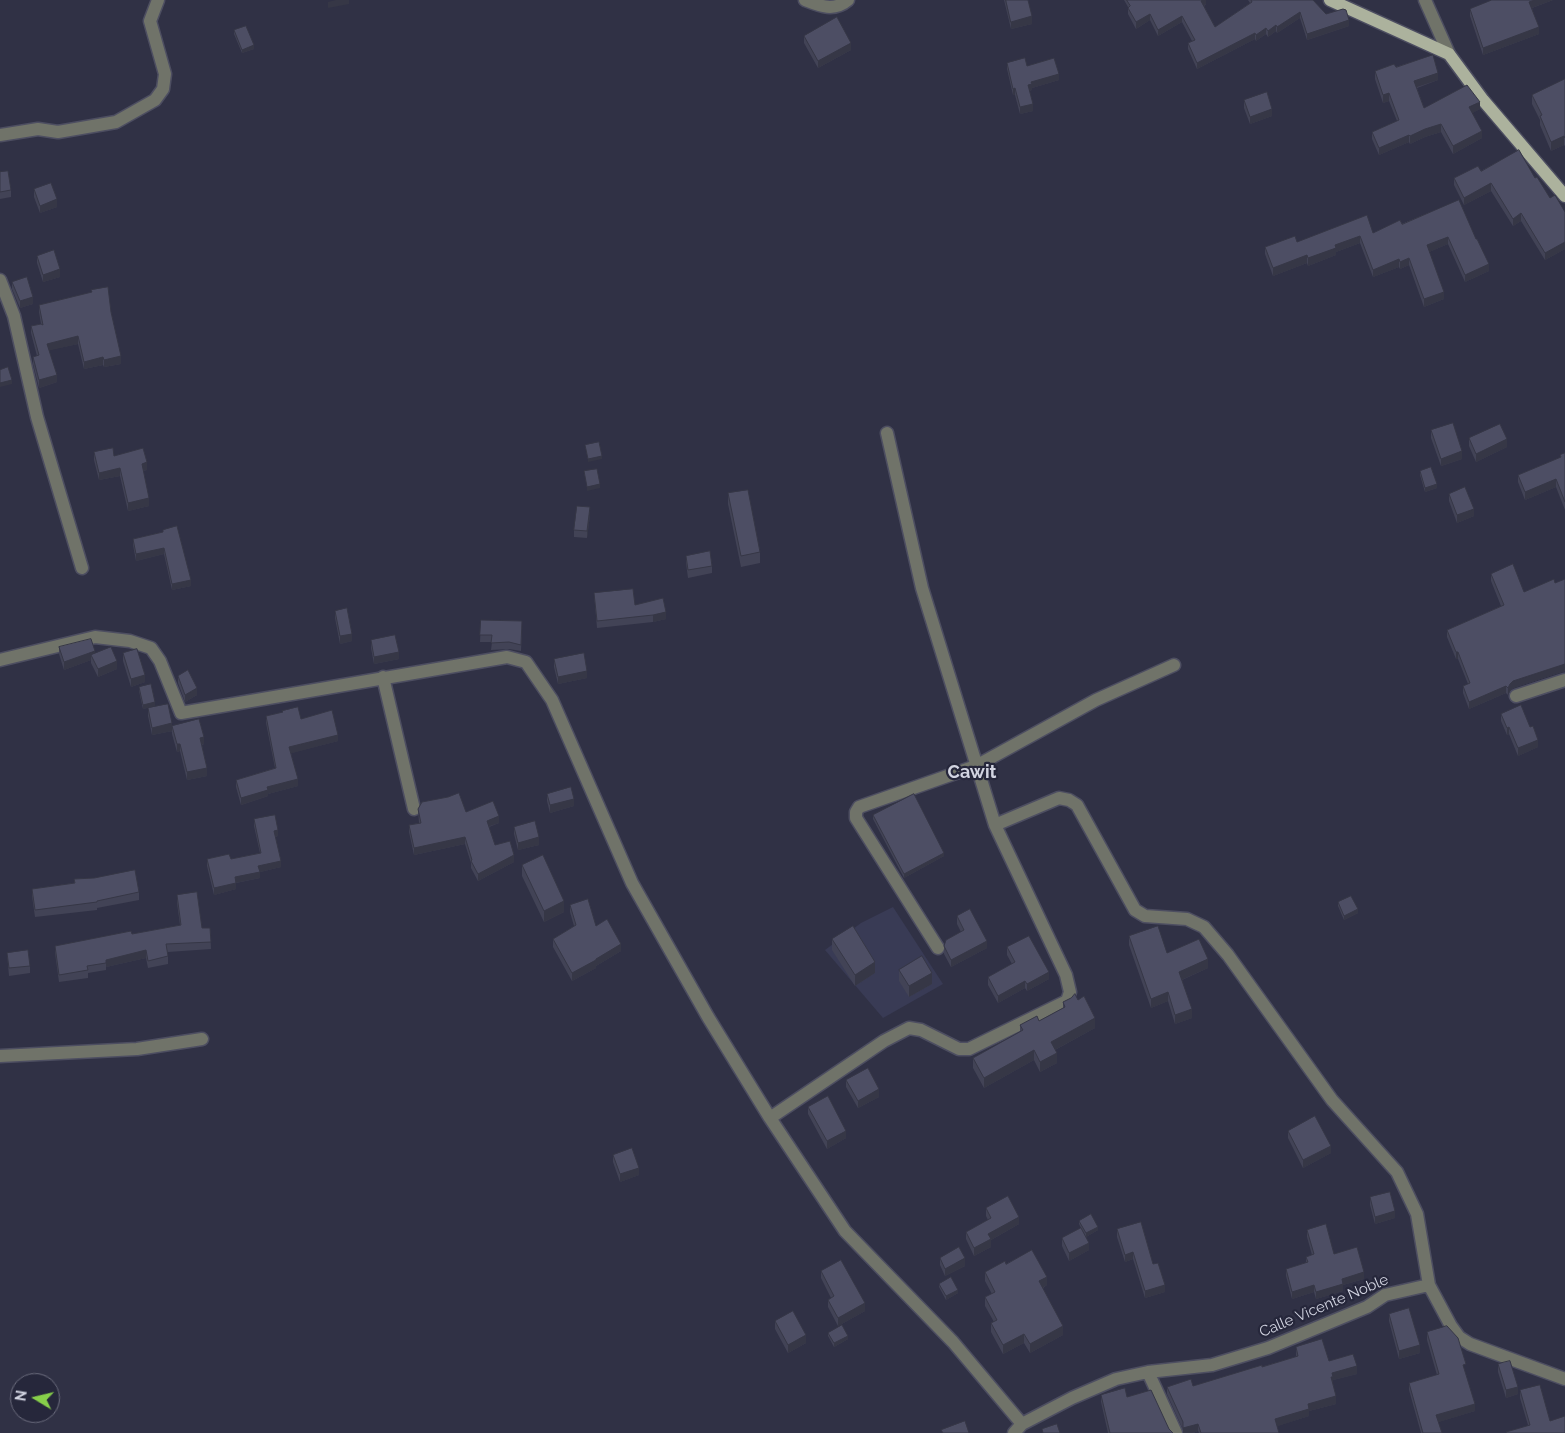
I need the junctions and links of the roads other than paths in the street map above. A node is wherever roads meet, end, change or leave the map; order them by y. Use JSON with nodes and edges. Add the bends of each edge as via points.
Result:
{"nodes":[{"id":1,"x":158,"y":0,"type":"edge"},
{"id":2,"x":805,"y":0,"type":"edge"},
{"id":3,"x":848,"y":0,"type":"edge"},
{"id":4,"x":1330,"y":0,"type":"edge"},
{"id":5,"x":1425,"y":0,"type":"edge"},
{"id":6,"x":1449,"y":54,"type":"junction"},
{"id":7,"x":0,"y":135,"type":"edge"},
{"id":8,"x":1565,"y":196,"type":"edge"},
{"id":9,"x":0,"y":280,"type":"edge"},
{"id":10,"x":886,"y":433,"type":"dead end"},
{"id":11,"x":82,"y":568,"type":"dead end"},
{"id":12,"x":0,"y":660,"type":"edge"},
{"id":13,"x":1174,"y":665,"type":"dead end"},
{"id":14,"x":383,"y":677,"type":"junction"},
{"id":15,"x":1565,"y":680,"type":"edge"},
{"id":16,"x":1516,"y":696,"type":"dead end"},
{"id":17,"x":976,"y":766,"type":"junction"},
{"id":18,"x":414,"y":809,"type":"dead end"},
{"id":19,"x":995,"y":825,"type":"junction"},
{"id":20,"x":938,"y":948,"type":"dead end"},
{"id":21,"x":202,"y":1039,"type":"dead end"},
{"id":22,"x":0,"y":1056,"type":"edge"},
{"id":23,"x":770,"y":1118,"type":"junction"},
{"id":24,"x":1429,"y":1285,"type":"junction"},
{"id":25,"x":1148,"y":1372,"type":"junction"},
{"id":26,"x":1565,"y":1379,"type":"edge"},
{"id":27,"x":1018,"y":1428,"type":"edge"},
{"id":28,"x":1176,"y":1433,"type":"edge"}],
"edges":[{"from":1,"to":7,"type":"street","via":[[150,21],[165,74],[163,89],[155,100],[116,122],[58,132],[38,129]]},
{"from":2,"to":3,"type":"street","via":[[825,8],[842,5]]},
{"from":4,"to":6,"type":"main road"},
{"from":5,"to":6,"type":"street"},
{"from":6,"to":8,"type":"main road","via":[[1483,100]]},
{"from":9,"to":11,"type":"street","via":[[14,316],[37,417]]},
{"from":10,"to":17,"type":"street","via":[[922,588]]},
{"from":12,"to":14,"type":"street","via":[[94,637],[130,641],[151,648],[182,713]]},
{"from":13,"to":17,"type":"street","via":[[1096,700]]},
{"from":14,"to":18,"type":"street"},
{"from":14,"to":23,"type":"street","via":[[506,657],[526,662],[552,700],[632,883]]},
{"from":15,"to":16,"type":"street"},
{"from":17,"to":19,"type":"street"},
{"from":17,"to":20,"type":"street","via":[[865,804],[856,812],[856,818]]},
{"from":19,"to":23,"type":"street","via":[[1066,975],[1070,992],[1067,1001],[969,1049],[959,1049],[921,1030],[909,1028],[884,1041]]},
{"from":19,"to":24,"type":"street","via":[[1059,798],[1069,800],[1077,805],[1135,910],[1145,916],[1188,919],[1204,927],[1228,955],[1332,1100],[1397,1172],[1417,1214]]},
{"from":21,"to":22,"type":"street","via":[[137,1049]]},
{"from":23,"to":27,"type":"street","via":[[845,1231],[953,1342]]},
{"from":24,"to":25,"type":"street","name":"Calle Vicente Noble","via":[[1385,1295],[1366,1307],[1268,1348],[1212,1365]]},
{"from":24,"to":26,"type":"street","via":[[1459,1337]]},
{"from":25,"to":27,"type":"street","name":"Calle Vicente Noble","via":[[1116,1379],[1072,1398]]},
{"from":25,"to":28,"type":"street"}]}
